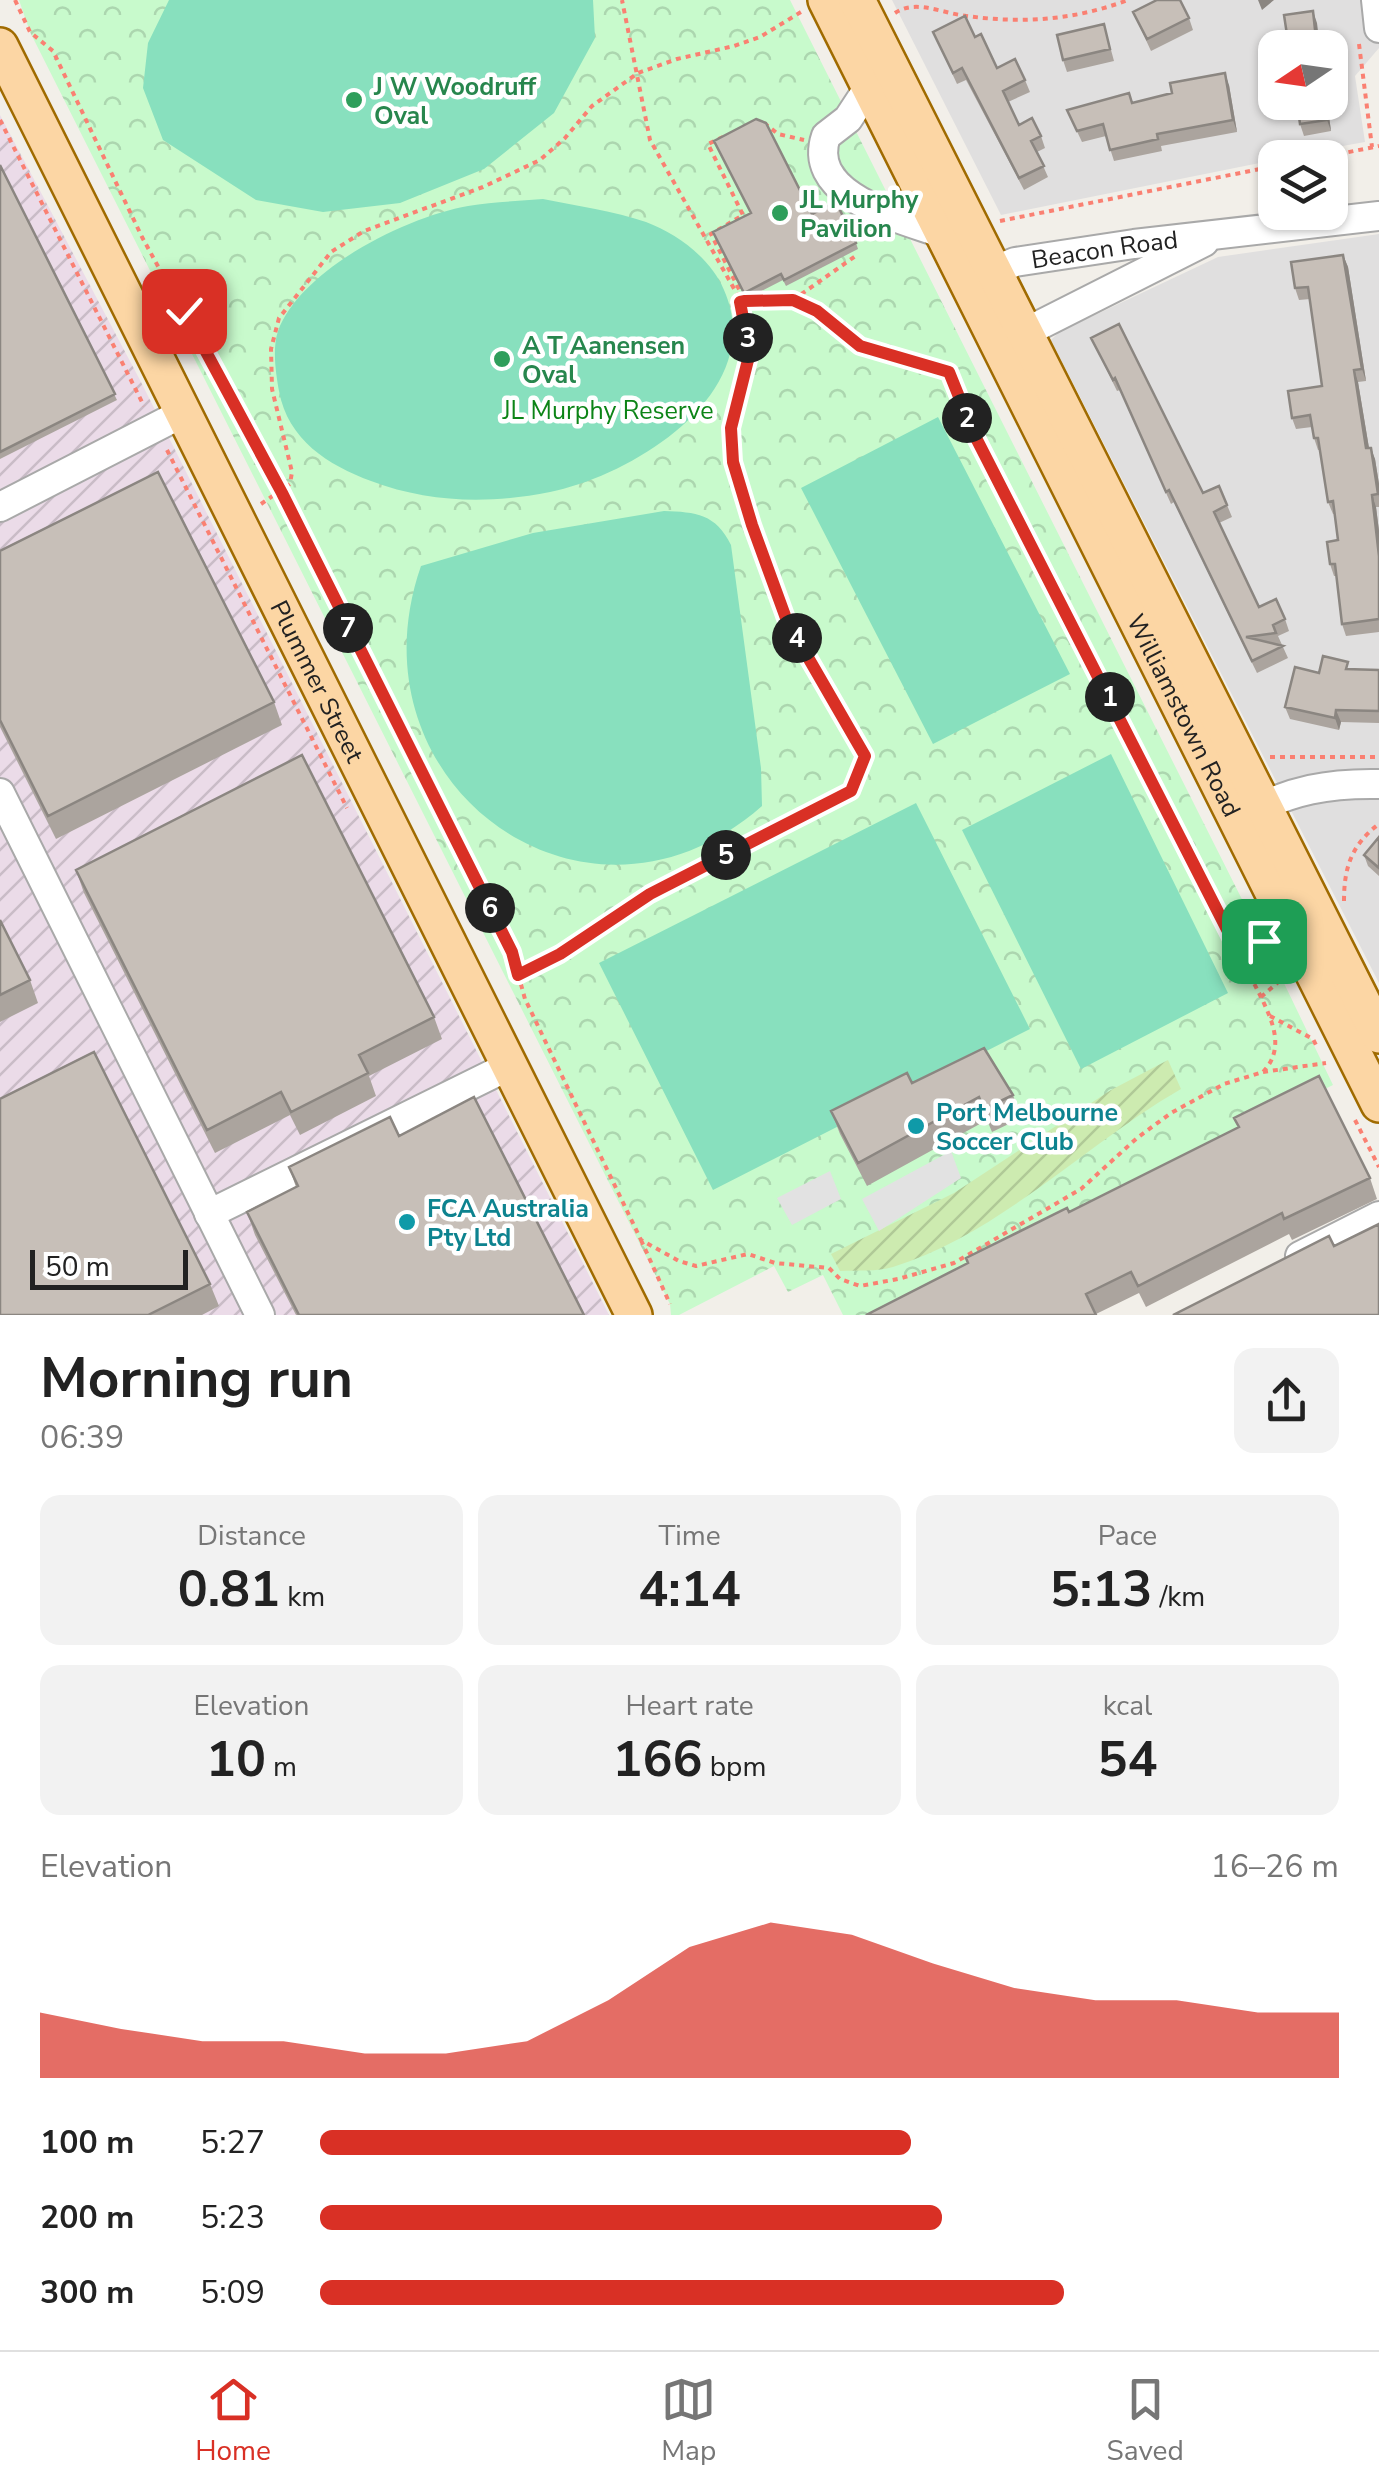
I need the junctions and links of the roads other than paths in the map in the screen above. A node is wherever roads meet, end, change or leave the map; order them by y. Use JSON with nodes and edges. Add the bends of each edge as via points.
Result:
{"nodes":[{"id":1,"x":857,"y":0,"type":"edge"},
{"id":2,"x":1376,"y":0,"type":"edge"},
{"id":3,"x":816,"y":4,"type":"edge"},
{"id":4,"x":1369,"y":31,"type":"edge"},
{"id":5,"x":0,"y":46,"type":"edge"},
{"id":6,"x":869,"y":87,"type":"junction"},
{"id":7,"x":1379,"y":216,"type":"edge"},
{"id":8,"x":960,"y":234,"type":"junction"},
{"id":9,"x":1220,"y":236,"type":"junction"},
{"id":10,"x":994,"y":270,"type":"junction"},
{"id":11,"x":1002,"y":328,"type":"junction"},
{"id":12,"x":170,"y":419,"type":"junction"},
{"id":13,"x":0,"y":507,"type":"edge"},
{"id":14,"x":1379,"y":784,"type":"edge"},
{"id":15,"x":0,"y":794,"type":"edge"},
{"id":16,"x":1250,"y":812,"type":"junction"},
{"id":17,"x":1379,"y":1035,"type":"edge"},
{"id":18,"x":509,"y":1066,"type":"junction"},
{"id":19,"x":1379,"y":1104,"type":"edge"},
{"id":20,"x":210,"y":1214,"type":"junction"},
{"id":21,"x":1379,"y":1216,"type":"edge"},
{"id":22,"x":1272,"y":1270,"type":"edge"},
{"id":23,"x":260,"y":1315,"type":"edge"},
{"id":24,"x":634,"y":1315,"type":"edge"}],
"edges":[{"from":1,"to":8,"type":"main road","name":"Williamstown Road"},
{"from":2,"to":4,"type":"street"},
{"from":3,"to":6,"type":"main road","name":"Williamstown Road"},
{"from":5,"to":12,"type":"main road","name":"Plummer Street"},
{"from":6,"to":8,"type":"main road","name":"Williamstown Road"},
{"from":6,"to":8,"type":"street","via":[[823,144],[838,188],[880,210]]},
{"from":7,"to":9,"type":"street","name":"Beacon Road"},
{"from":8,"to":10,"type":"main road","name":"Williamstown Road"},
{"from":8,"to":11,"type":"main road","name":"Williamstown Road"},
{"from":9,"to":10,"type":"street","name":"Beacon Road","via":[[1011,262]]},
{"from":9,"to":11,"type":"street","name":"Beacon Road"},
{"from":10,"to":11,"type":"main road","name":"Williamstown Road"},
{"from":11,"to":16,"type":"main road","name":"Williamstown Road"},
{"from":12,"to":13,"type":"street"},
{"from":12,"to":18,"type":"main road","name":"Plummer Street"},
{"from":14,"to":16,"type":"street","via":[[1319,785]]},
{"from":15,"to":20,"type":"street"},
{"from":16,"to":17,"type":"main road","name":"Williamstown Road"},
{"from":16,"to":19,"type":"main road","name":"Williamstown Road"},
{"from":18,"to":20,"type":"street"},
{"from":18,"to":24,"type":"main road","name":"Plummer Street"},
{"from":20,"to":23,"type":"street"},
{"from":21,"to":22,"type":"street"}]}
